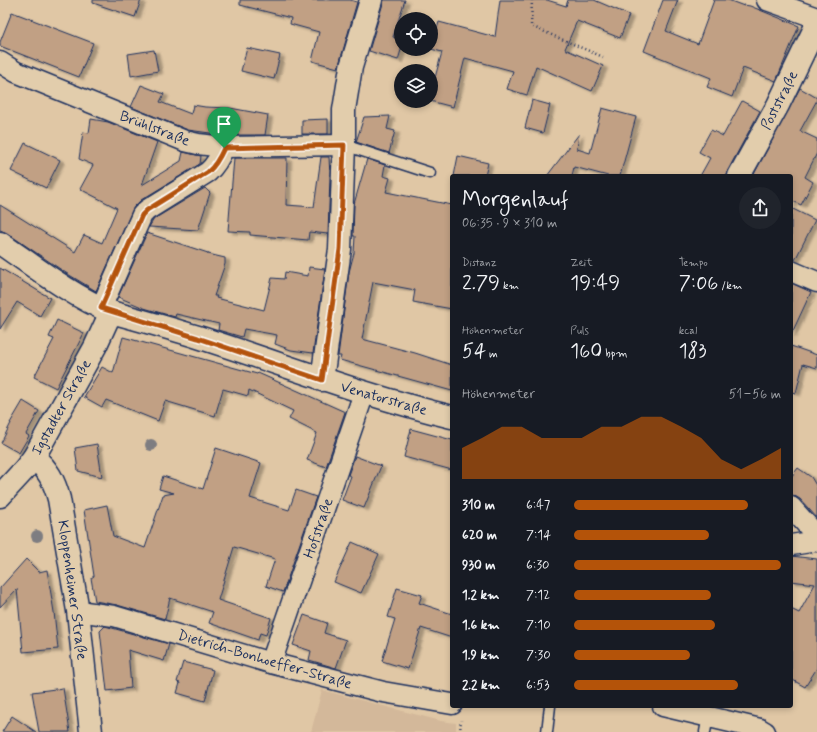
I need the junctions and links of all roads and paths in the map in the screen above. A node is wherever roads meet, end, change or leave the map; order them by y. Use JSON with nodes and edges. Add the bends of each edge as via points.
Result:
{"nodes":[{"id":1,"x":371,"y":0,"type":"edge"},
{"id":2,"x":532,"y":0,"type":"edge"},
{"id":3,"x":767,"y":0,"type":"edge"},
{"id":4,"x":817,"y":18,"type":"edge"},
{"id":5,"x":817,"y":24,"type":"edge"},
{"id":6,"x":603,"y":57,"type":"dead end"},
{"id":7,"x":0,"y":62,"type":"edge"},
{"id":8,"x":344,"y":145,"type":"junction"},
{"id":9,"x":224,"y":148,"type":"junction"},
{"id":10,"x":430,"y":173,"type":"dead end"},
{"id":11,"x":740,"y":174,"type":"edge"},
{"id":12,"x":0,"y":243,"type":"edge"},
{"id":13,"x":793,"y":272,"type":"edge"},
{"id":14,"x":817,"y":282,"type":"edge"},
{"id":15,"x":106,"y":310,"type":"junction"},
{"id":16,"x":322,"y":380,"type":"junction"},
{"id":17,"x":364,"y":393,"type":"junction"},
{"id":18,"x":450,"y":416,"type":"edge"},
{"id":19,"x":34,"y":457,"type":"junction"},
{"id":20,"x":0,"y":496,"type":"edge"},
{"id":21,"x":793,"y":509,"type":"edge"},
{"id":22,"x":817,"y":536,"type":"edge"},
{"id":23,"x":817,"y":541,"type":"edge"},
{"id":24,"x":793,"y":545,"type":"edge"},
{"id":25,"x":78,"y":611,"type":"junction"},
{"id":26,"x":271,"y":663,"type":"junction"},
{"id":27,"x":450,"y":704,"type":"edge"},
{"id":28,"x":550,"y":708,"type":"edge"},
{"id":29,"x":668,"y":708,"type":"edge"},
{"id":30,"x":707,"y":724,"type":"edge"},
{"id":31,"x":91,"y":732,"type":"edge"},
{"id":32,"x":547,"y":732,"type":"edge"},
{"id":33,"x":765,"y":732,"type":"edge"}],
"edges":[{"from":1,"to":8,"type":"main road","via":[[352,67],[344,110]]},
{"from":2,"to":6,"type":"path","via":[[531,26]]},
{"from":3,"to":4,"type":"street"},
{"from":5,"to":11,"type":"main road","name":"Poststraße","via":[[778,105]]},
{"from":7,"to":9,"type":"street","name":"Brühlstraße","via":[[16,72],[185,141]]},
{"from":8,"to":9,"type":"street","name":"Brühlstraße"},
{"from":8,"to":10,"type":"lane"},
{"from":8,"to":16,"type":"main road","via":[[340,249]]},
{"from":9,"to":15,"type":"street","via":[[208,172],[142,215]]},
{"from":12,"to":15,"type":"main road","name":"Venatorstraße","via":[[63,286]]},
{"from":13,"to":14,"type":"street"},
{"from":15,"to":16,"type":"main road","name":"Venatorstraße"},
{"from":15,"to":19,"type":"main road","name":"Igstadter Straße","via":[[95,346]]},
{"from":16,"to":17,"type":"main road","name":"Venatorstraße"},
{"from":17,"to":18,"type":"main road","name":"Venatorstraße"},
{"from":17,"to":26,"type":"street","name":"Hofstraße"},
{"from":19,"to":20,"type":"main road","name":"Igstadter Straße"},
{"from":19,"to":25,"type":"main road","name":"Kloppenheimer Straße","via":[[55,483]]},
{"from":21,"to":22,"type":"street"},
{"from":23,"to":24,"type":"street"},
{"from":25,"to":26,"type":"street","name":"Dietrich-Bonhoeffer-Straße","via":[[114,616]]},
{"from":25,"to":31,"type":"main road","name":"Kloppenheimer Straße"},
{"from":26,"to":27,"type":"street","name":"Dietrich-Bonhoeffer-Straße","via":[[383,692]]},
{"from":28,"to":32,"type":"lane"},
{"from":29,"to":30,"type":"street"},
{"from":30,"to":33,"type":"street","via":[[760,729]]}]}
